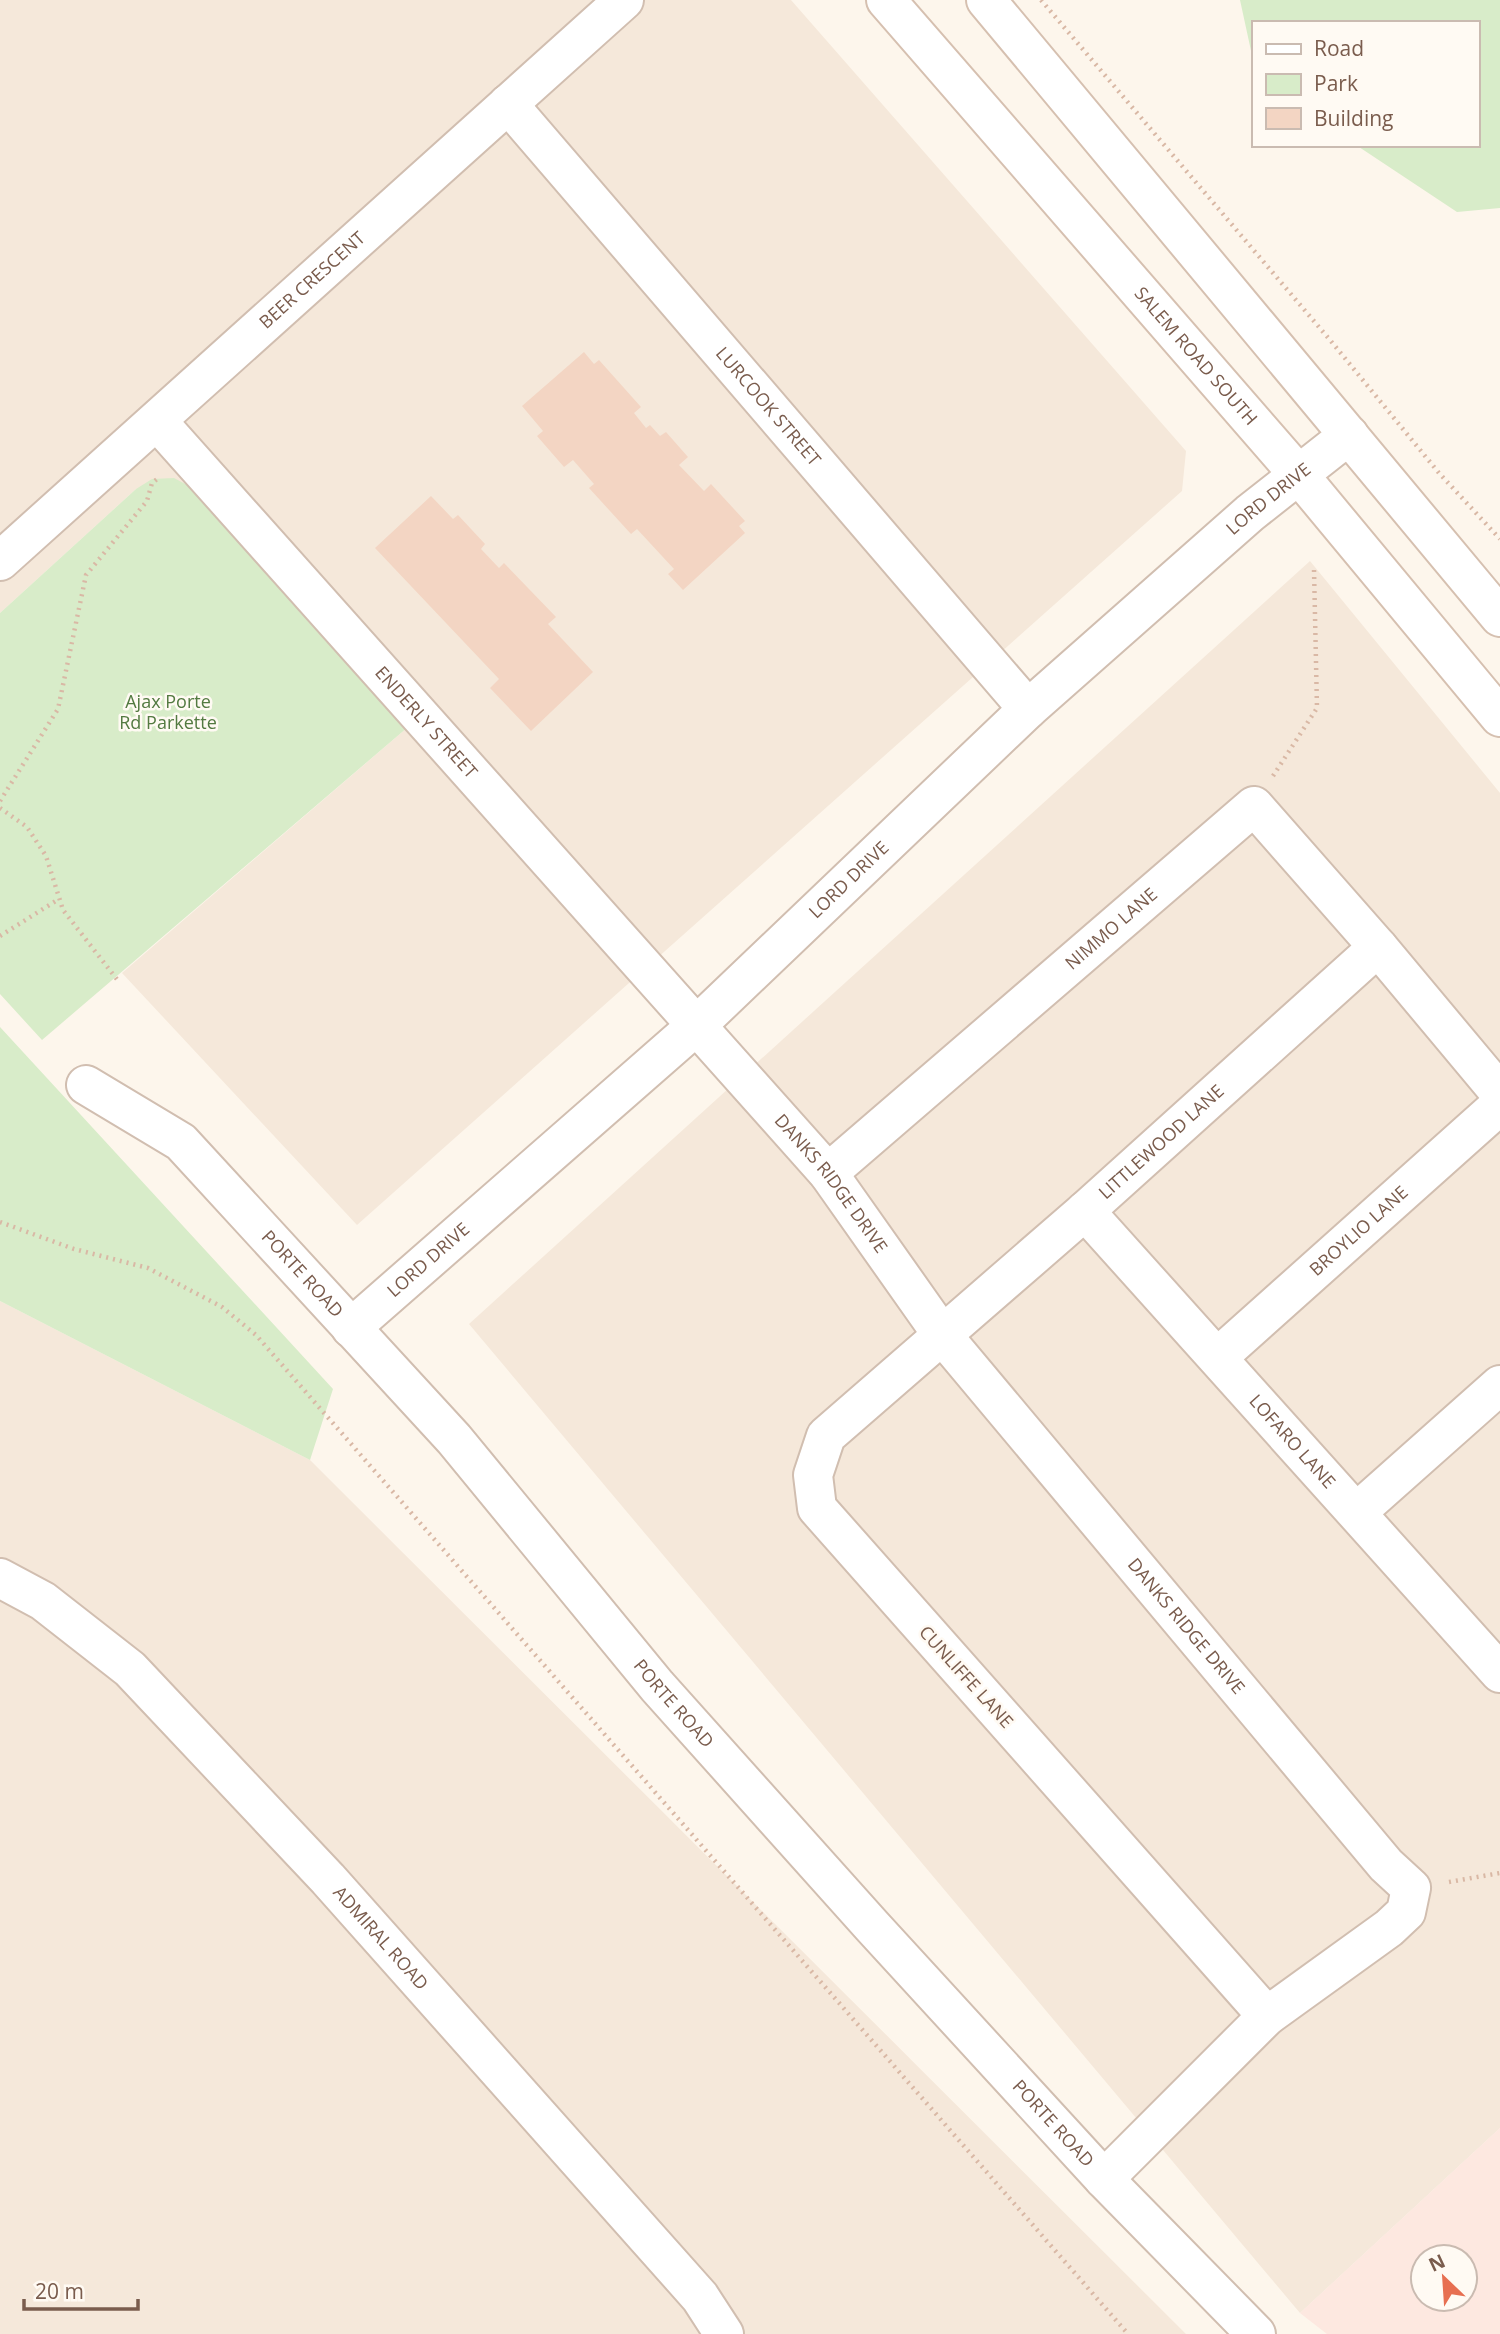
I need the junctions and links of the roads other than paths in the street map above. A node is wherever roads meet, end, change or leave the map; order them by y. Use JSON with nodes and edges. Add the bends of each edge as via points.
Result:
{"nodes":[{"id":1,"x":624,"y":0,"type":"edge"},
{"id":2,"x":886,"y":0,"type":"edge"},
{"id":3,"x":986,"y":0,"type":"edge"},
{"id":4,"x":508,"y":104,"type":"junction"},
{"id":5,"x":157,"y":421,"type":"junction"},
{"id":6,"x":1349,"y":435,"type":"junction"},
{"id":7,"x":1299,"y":475,"type":"junction"},
{"id":8,"x":0,"y":561,"type":"edge"},
{"id":9,"x":1500,"y":617,"type":"edge"},
{"id":10,"x":1028,"y":709,"type":"junction"},
{"id":11,"x":1500,"y":717,"type":"edge"},
{"id":12,"x":1378,"y":947,"type":"junction"},
{"id":13,"x":696,"y":1026,"type":"junction"},
{"id":14,"x":86,"y":1085,"type":"dead end"},
{"id":15,"x":1500,"y":1093,"type":"edge"},
{"id":16,"x":1500,"y":1105,"type":"edge"},
{"id":17,"x":828,"y":1173,"type":"junction"},
{"id":18,"x":1085,"y":1211,"type":"junction"},
{"id":19,"x":351,"y":1328,"type":"junction"},
{"id":20,"x":943,"y":1336,"type":"junction"},
{"id":21,"x":1218,"y":1357,"type":"junction"},
{"id":22,"x":1500,"y":1385,"type":"edge"},
{"id":23,"x":1357,"y":1512,"type":"junction"},
{"id":24,"x":0,"y":1578,"type":"edge"},
{"id":25,"x":1492,"y":1648,"type":"edge"},
{"id":26,"x":1267,"y":2017,"type":"junction"},
{"id":27,"x":1104,"y":2179,"type":"junction"},
{"id":28,"x":724,"y":2334,"type":"edge"},
{"id":29,"x":1255,"y":2334,"type":"edge"}],
"edges":[{"from":1,"to":4,"type":"street","name":"BEER CRESCENT"},
{"from":2,"to":7,"type":"street","name":"SALEM ROAD SOUTH"},
{"from":3,"to":6,"type":"street"},
{"from":4,"to":5,"type":"street","name":"BEER CRESCENT"},
{"from":4,"to":10,"type":"street","name":"LURCOOK STREET"},
{"from":5,"to":8,"type":"street","name":"BEER CRESCENT"},
{"from":5,"to":13,"type":"street","name":"ENDERLY STREET"},
{"from":6,"to":7,"type":"street","name":"LORD DRIVE"},
{"from":6,"to":9,"type":"street"},
{"from":7,"to":10,"type":"street","name":"LORD DRIVE"},
{"from":7,"to":11,"type":"street","name":"SALEM ROAD SOUTH"},
{"from":10,"to":13,"type":"street","name":"LORD DRIVE"},
{"from":12,"to":15,"type":"street"},
{"from":12,"to":17,"type":"street","name":"NIMMO LANE","via":[[1254,806]]},
{"from":12,"to":18,"type":"street","name":"LITTLEWOOD LANE"},
{"from":13,"to":17,"type":"street","name":"DANKS RIDGE DRIVE"},
{"from":13,"to":19,"type":"street","name":"LORD DRIVE"},
{"from":14,"to":19,"type":"street","name":"PORTE ROAD","via":[[181,1142]]},
{"from":16,"to":21,"type":"street","name":"BROYLIO LANE"},
{"from":17,"to":20,"type":"street","name":"DANKS RIDGE DRIVE"},
{"from":18,"to":20,"type":"street","name":"LITTLEWOOD LANE"},
{"from":18,"to":21,"type":"street","name":"LOFARO LANE"},
{"from":19,"to":27,"type":"street","name":"PORTE ROAD","via":[[454,1439],[667,1696]]},
{"from":20,"to":26,"type":"street","name":"CUNLIFFE LANE","via":[[827,1436],[813,1475],[817,1508]]},
{"from":20,"to":26,"type":"street","name":"DANKS RIDGE DRIVE","via":[[1385,1865],[1411,1888],[1406,1912],[1389,1928]]},
{"from":21,"to":23,"type":"street","name":"LOFARO LANE"},
{"from":22,"to":23,"type":"street"},
{"from":23,"to":25,"type":"street","name":"LOFARO LANE"},
{"from":24,"to":28,"type":"street","name":"ADMIRAL ROAD","via":[[43,1601],[130,1669],[328,1879],[700,2297]]},
{"from":26,"to":27,"type":"street"},
{"from":27,"to":29,"type":"street","name":"PORTE ROAD"}]}
